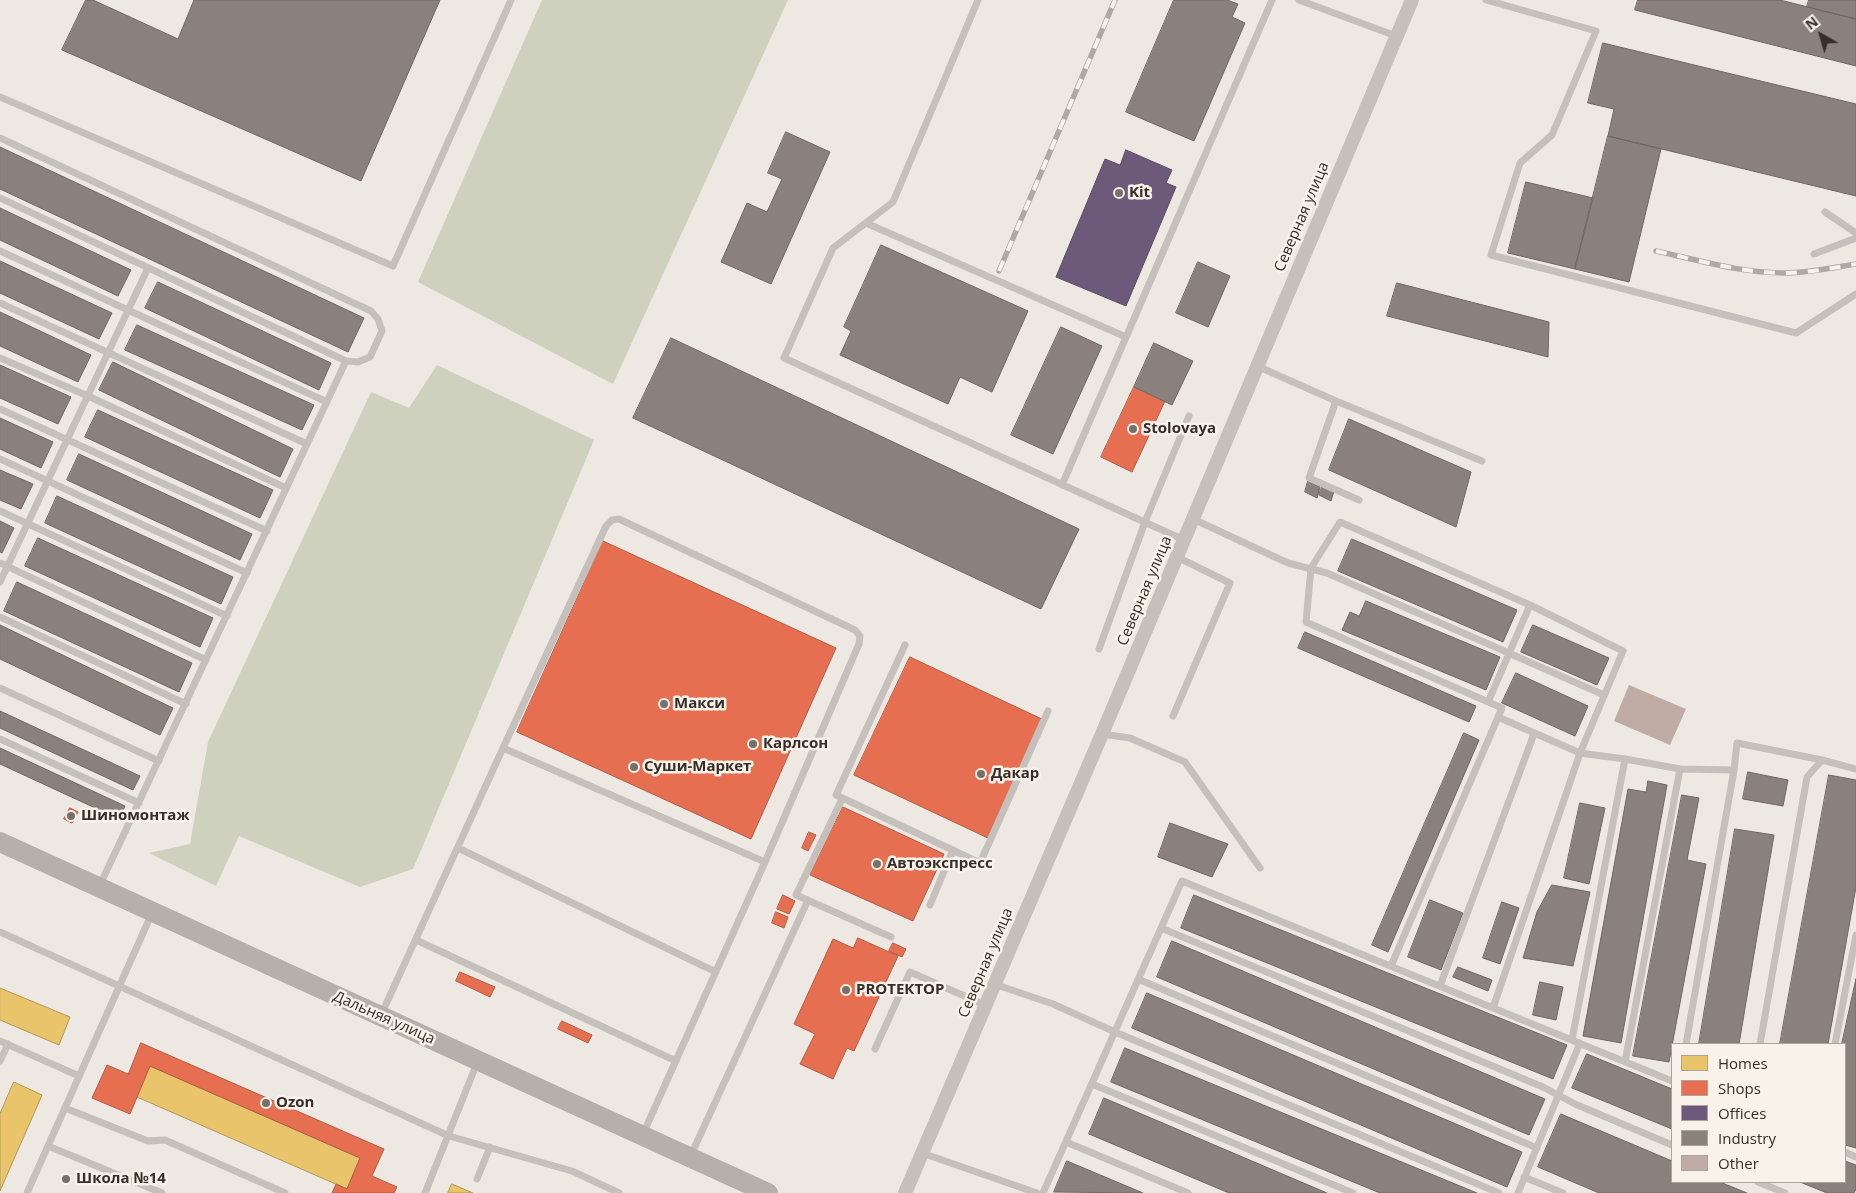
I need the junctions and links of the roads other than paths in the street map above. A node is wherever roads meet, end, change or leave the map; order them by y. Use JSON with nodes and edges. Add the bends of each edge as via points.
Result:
{"nodes":[{"id":1,"x":511,"y":0,"type":"edge"},
{"id":2,"x":978,"y":0,"type":"edge"},
{"id":3,"x":1272,"y":0,"type":"edge"},
{"id":4,"x":1299,"y":0,"type":"edge"},
{"id":5,"x":1412,"y":0,"type":"edge"},
{"id":6,"x":1486,"y":0,"type":"edge"},
{"id":7,"x":1396,"y":36,"type":"junction"},
{"id":8,"x":0,"y":96,"type":"edge"},
{"id":9,"x":0,"y":138,"type":"edge"},
{"id":10,"x":0,"y":198,"type":"edge"},
{"id":11,"x":1824,"y":212,"type":"dead end"},
{"id":12,"x":866,"y":223,"type":"junction"},
{"id":13,"x":1856,"y":233,"type":"edge"},
{"id":14,"x":1856,"y":238,"type":"edge"},
{"id":15,"x":0,"y":251,"type":"edge"},
{"id":16,"x":1814,"y":254,"type":"dead end"},
{"id":17,"x":148,"y":268,"type":"junction"},
{"id":18,"x":1856,"y":294,"type":"edge"},
{"id":19,"x":0,"y":303,"type":"edge"},
{"id":20,"x":128,"y":310,"type":"junction"},
{"id":21,"x":1126,"y":337,"type":"junction"},
{"id":22,"x":109,"y":352,"type":"junction"},
{"id":23,"x":0,"y":358,"type":"edge"},
{"id":24,"x":346,"y":361,"type":"junction"},
{"id":25,"x":1257,"y":366,"type":"junction"},
{"id":26,"x":88,"y":396,"type":"junction"},
{"id":27,"x":1336,"y":401,"type":"junction"},
{"id":28,"x":327,"y":402,"type":"junction"},
{"id":29,"x":0,"y":409,"type":"edge"},
{"id":30,"x":1190,"y":416,"type":"dead end"},
{"id":31,"x":68,"y":439,"type":"junction"},
{"id":32,"x":307,"y":444,"type":"junction"},
{"id":33,"x":0,"y":459,"type":"edge"},
{"id":34,"x":1482,"y":461,"type":"dead end"},
{"id":35,"x":48,"y":481,"type":"junction"},
{"id":36,"x":1062,"y":485,"type":"junction"},
{"id":37,"x":286,"y":488,"type":"junction"},
{"id":38,"x":1359,"y":500,"type":"dead end"},
{"id":39,"x":0,"y":511,"type":"edge"},
{"id":40,"x":1193,"y":519,"type":"junction"},
{"id":41,"x":1145,"y":522,"type":"junction"},
{"id":42,"x":28,"y":524,"type":"junction"},
{"id":43,"x":267,"y":531,"type":"junction"},
{"id":44,"x":1184,"y":540,"type":"junction"},
{"id":45,"x":1177,"y":557,"type":"junction"},
{"id":46,"x":0,"y":563,"type":"edge"},
{"id":47,"x":7,"y":567,"type":"junction"},
{"id":48,"x":1311,"y":568,"type":"junction"},
{"id":49,"x":247,"y":574,"type":"junction"},
{"id":50,"x":0,"y":582,"type":"edge"},
{"id":51,"x":1530,"y":605,"type":"junction"},
{"id":52,"x":227,"y":616,"type":"junction"},
{"id":53,"x":0,"y":617,"type":"edge"},
{"id":54,"x":905,"y":645,"type":"dead end"},
{"id":55,"x":1099,"y":649,"type":"dead end"},
{"id":56,"x":1510,"y":653,"type":"junction"},
{"id":57,"x":206,"y":660,"type":"junction"},
{"id":58,"x":0,"y":688,"type":"edge"},
{"id":59,"x":1604,"y":696,"type":"junction"},
{"id":60,"x":1488,"y":702,"type":"junction"},
{"id":61,"x":186,"y":704,"type":"junction"},
{"id":62,"x":1048,"y":710,"type":"dead end"},
{"id":63,"x":1172,"y":716,"type":"dead end"},
{"id":64,"x":1498,"y":716,"type":"junction"},
{"id":65,"x":1102,"y":734,"type":"junction"},
{"id":66,"x":1534,"y":734,"type":"junction"},
{"id":67,"x":0,"y":738,"type":"edge"},
{"id":68,"x":503,"y":748,"type":"junction"},
{"id":69,"x":1580,"y":754,"type":"junction"},
{"id":70,"x":1625,"y":759,"type":"junction"},
{"id":71,"x":1822,"y":760,"type":"junction"},
{"id":72,"x":159,"y":761,"type":"junction"},
{"id":73,"x":1680,"y":769,"type":"junction"},
{"id":74,"x":1856,"y":769,"type":"edge"},
{"id":75,"x":1734,"y":770,"type":"junction"},
{"id":76,"x":842,"y":799,"type":"junction"},
{"id":77,"x":139,"y":803,"type":"junction"},
{"id":78,"x":0,"y":842,"type":"edge"},
{"id":79,"x":458,"y":848,"type":"junction"},
{"id":80,"x":953,"y":850,"type":"junction"},
{"id":81,"x":765,"y":862,"type":"junction"},
{"id":82,"x":1260,"y":868,"type":"dead end"},
{"id":83,"x":98,"y":888,"type":"junction"},
{"id":84,"x":808,"y":900,"type":"junction"},
{"id":85,"x":930,"y":905,"type":"dead end"},
{"id":86,"x":152,"y":912,"type":"junction"},
{"id":87,"x":1161,"y":928,"type":"junction"},
{"id":88,"x":0,"y":932,"type":"edge"},
{"id":89,"x":1856,"y":935,"type":"edge"},
{"id":90,"x":891,"y":937,"type":"dead end"},
{"id":91,"x":416,"y":940,"type":"junction"},
{"id":92,"x":1391,"y":966,"type":"junction"},
{"id":93,"x":716,"y":972,"type":"junction"},
{"id":94,"x":1138,"y":979,"type":"junction"},
{"id":95,"x":994,"y":984,"type":"junction"},
{"id":96,"x":1440,"y":986,"type":"junction"},
{"id":97,"x":119,"y":987,"type":"junction"},
{"id":98,"x":985,"y":1005,"type":"junction"},
{"id":99,"x":1493,"y":1008,"type":"junction"},
{"id":100,"x":381,"y":1017,"type":"junction"},
{"id":101,"x":1115,"y":1032,"type":"junction"},
{"id":102,"x":1572,"y":1040,"type":"junction"},
{"id":103,"x":0,"y":1041,"type":"edge"},
{"id":104,"x":1580,"y":1043,"type":"junction"},
{"id":105,"x":1686,"y":1043,"type":"edge"},
{"id":106,"x":1760,"y":1043,"type":"edge"},
{"id":107,"x":1835,"y":1043,"type":"edge"},
{"id":108,"x":8,"y":1044,"type":"junction"},
{"id":109,"x":876,"y":1049,"type":"dead end"},
{"id":110,"x":478,"y":1060,"type":"junction"},
{"id":111,"x":0,"y":1061,"type":"edge"},
{"id":112,"x":676,"y":1061,"type":"junction"},
{"id":113,"x":1625,"y":1062,"type":"junction"},
{"id":114,"x":79,"y":1076,"type":"junction"},
{"id":115,"x":1671,"y":1081,"type":"edge"},
{"id":116,"x":1092,"y":1084,"type":"junction"},
{"id":117,"x":1558,"y":1095,"type":"junction"},
{"id":118,"x":65,"y":1108,"type":"junction"},
{"id":119,"x":449,"y":1136,"type":"junction"},
{"id":120,"x":641,"y":1136,"type":"junction"},
{"id":121,"x":1066,"y":1142,"type":"junction"},
{"id":122,"x":1671,"y":1145,"type":"edge"},
{"id":123,"x":48,"y":1146,"type":"junction"},
{"id":124,"x":490,"y":1147,"type":"junction"},
{"id":125,"x":1537,"y":1148,"type":"junction"},
{"id":126,"x":922,"y":1153,"type":"junction"},
{"id":127,"x":690,"y":1158,"type":"junction"},
{"id":128,"x":1524,"y":1177,"type":"junction"},
{"id":129,"x":477,"y":1179,"type":"dead end"},
{"id":130,"x":1760,"y":1183,"type":"edge"},
{"id":131,"x":616,"y":1192,"type":"edge"},
{"id":132,"x":26,"y":1193,"type":"edge"},
{"id":133,"x":162,"y":1193,"type":"edge"},
{"id":134,"x":286,"y":1193,"type":"edge"},
{"id":135,"x":425,"y":1193,"type":"edge"},
{"id":136,"x":768,"y":1193,"type":"edge"},
{"id":137,"x":905,"y":1193,"type":"edge"},
{"id":138,"x":1037,"y":1193,"type":"edge"},
{"id":139,"x":1043,"y":1193,"type":"edge"},
{"id":140,"x":1188,"y":1193,"type":"edge"},
{"id":141,"x":1353,"y":1193,"type":"edge"},
{"id":142,"x":1500,"y":1193,"type":"edge"},
{"id":143,"x":1518,"y":1193,"type":"edge"},
{"id":144,"x":1563,"y":1193,"type":"edge"},
{"id":145,"x":1785,"y":1193,"type":"edge"}],
"edges":[{"from":1,"to":8,"type":"lane","via":[[393,266]]},
{"from":2,"to":12,"type":"lane","via":[[893,202]]},
{"from":3,"to":21,"type":"lane"},
{"from":4,"to":7,"type":"lane"},
{"from":5,"to":7,"type":"street","name":"Северная улица"},
{"from":6,"to":18,"type":"lane","via":[[1596,31],[1552,136],[1520,162],[1491,256],[1796,333]]},
{"from":7,"to":25,"type":"street","name":"Северная улица"},
{"from":9,"to":24,"type":"lane","via":[[371,311],[382,331],[370,357],[358,362]]},
{"from":10,"to":17,"type":"lane"},
{"from":11,"to":13,"type":"lane"},
{"from":12,"to":21,"type":"lane"},
{"from":12,"to":36,"type":"lane","via":[[833,248],[784,358]]},
{"from":14,"to":16,"type":"lane"},
{"from":15,"to":20,"type":"lane"},
{"from":17,"to":20,"type":"lane"},
{"from":17,"to":24,"type":"lane"},
{"from":19,"to":22,"type":"lane"},
{"from":20,"to":22,"type":"lane"},
{"from":20,"to":28,"type":"lane"},
{"from":21,"to":36,"type":"lane"},
{"from":22,"to":26,"type":"lane"},
{"from":22,"to":32,"type":"lane"},
{"from":23,"to":26,"type":"lane"},
{"from":24,"to":28,"type":"lane"},
{"from":25,"to":27,"type":"lane"},
{"from":25,"to":40,"type":"street","name":"Северная улица"},
{"from":26,"to":31,"type":"lane"},
{"from":26,"to":37,"type":"lane"},
{"from":27,"to":34,"type":"lane"},
{"from":27,"to":38,"type":"lane","via":[[1309,478]]},
{"from":28,"to":32,"type":"lane"},
{"from":29,"to":31,"type":"lane"},
{"from":30,"to":41,"type":"lane"},
{"from":31,"to":35,"type":"lane"},
{"from":31,"to":43,"type":"lane"},
{"from":32,"to":37,"type":"lane"},
{"from":33,"to":35,"type":"lane"},
{"from":35,"to":42,"type":"lane"},
{"from":35,"to":49,"type":"lane"},
{"from":36,"to":41,"type":"lane"},
{"from":37,"to":43,"type":"lane"},
{"from":39,"to":42,"type":"lane"},
{"from":40,"to":44,"type":"street","name":"Северная улица"},
{"from":40,"to":48,"type":"lane","via":[[1288,563]]},
{"from":41,"to":44,"type":"lane"},
{"from":41,"to":55,"type":"lane"},
{"from":42,"to":47,"type":"lane"},
{"from":42,"to":52,"type":"lane"},
{"from":43,"to":49,"type":"lane"},
{"from":44,"to":45,"type":"street","name":"Северная улица"},
{"from":45,"to":63,"type":"lane","via":[[1230,583]]},
{"from":45,"to":65,"type":"street","name":"Северная улица"},
{"from":46,"to":47,"type":"lane"},
{"from":47,"to":50,"type":"lane"},
{"from":47,"to":57,"type":"lane"},
{"from":48,"to":51,"type":"lane","via":[[1340,522]]},
{"from":48,"to":56,"type":"lane"},
{"from":48,"to":60,"type":"lane","via":[[1306,622]]},
{"from":49,"to":52,"type":"lane"},
{"from":51,"to":56,"type":"lane"},
{"from":51,"to":59,"type":"lane","via":[[1623,651]]},
{"from":52,"to":57,"type":"lane"},
{"from":53,"to":61,"type":"lane"},
{"from":54,"to":76,"type":"lane","via":[[836,795]]},
{"from":56,"to":59,"type":"lane"},
{"from":56,"to":60,"type":"lane"},
{"from":57,"to":61,"type":"lane"},
{"from":58,"to":72,"type":"lane"},
{"from":59,"to":69,"type":"lane"},
{"from":60,"to":64,"type":"lane","via":[[1502,708]]},
{"from":61,"to":72,"type":"lane"},
{"from":62,"to":80,"type":"lane","via":[[980,863]]},
{"from":64,"to":66,"type":"lane"},
{"from":64,"to":92,"type":"lane"},
{"from":65,"to":82,"type":"lane","via":[[1130,738],[1185,762]]},
{"from":65,"to":95,"type":"street","name":"Северная улица"},
{"from":66,"to":69,"type":"lane"},
{"from":66,"to":96,"type":"lane"},
{"from":67,"to":77,"type":"lane"},
{"from":68,"to":79,"type":"lane"},
{"from":68,"to":81,"type":"lane"},
{"from":68,"to":81,"type":"lane","via":[[606,526],[619,519],[856,630],[860,636]]},
{"from":69,"to":70,"type":"lane"},
{"from":69,"to":99,"type":"lane"},
{"from":70,"to":73,"type":"lane"},
{"from":70,"to":102,"type":"lane"},
{"from":71,"to":74,"type":"lane"},
{"from":71,"to":75,"type":"lane","via":[[1737,743]]},
{"from":71,"to":106,"type":"lane","via":[[1807,777]]},
{"from":72,"to":77,"type":"lane"},
{"from":73,"to":75,"type":"lane"},
{"from":73,"to":113,"type":"lane"},
{"from":75,"to":105,"type":"lane"},
{"from":76,"to":80,"type":"lane"},
{"from":76,"to":84,"type":"lane","via":[[796,895]]},
{"from":77,"to":83,"type":"lane"},
{"from":78,"to":83,"type":"street","name":"Дальняя улица"},
{"from":79,"to":91,"type":"lane"},
{"from":79,"to":93,"type":"lane"},
{"from":80,"to":85,"type":"lane"},
{"from":81,"to":93,"type":"lane"},
{"from":83,"to":86,"type":"street","name":"Дальняя улица"},
{"from":84,"to":90,"type":"lane"},
{"from":84,"to":127,"type":"lane"},
{"from":86,"to":97,"type":"lane"},
{"from":86,"to":100,"type":"street","name":"Дальняя улица"},
{"from":87,"to":92,"type":"lane","via":[[1182,881]]},
{"from":87,"to":94,"type":"lane"},
{"from":87,"to":117,"type":"lane"},
{"from":88,"to":97,"type":"lane"},
{"from":89,"to":107,"type":"lane"},
{"from":91,"to":100,"type":"lane"},
{"from":91,"to":112,"type":"lane"},
{"from":92,"to":96,"type":"lane"},
{"from":93,"to":112,"type":"lane"},
{"from":94,"to":101,"type":"lane"},
{"from":94,"to":125,"type":"lane"},
{"from":95,"to":98,"type":"street","name":"Северная улица"},
{"from":95,"to":101,"type":"lane","via":[[1053,1004]]},
{"from":96,"to":99,"type":"lane"},
{"from":97,"to":114,"type":"lane"},
{"from":97,"to":119,"type":"lane"},
{"from":98,"to":109,"type":"lane","via":[[910,972]]},
{"from":98,"to":126,"type":"street","name":"Северная улица"},
{"from":99,"to":102,"type":"lane"},
{"from":100,"to":110,"type":"street","name":"Дальняя улица"},
{"from":101,"to":116,"type":"lane"},
{"from":101,"to":142,"type":"lane"},
{"from":102,"to":104,"type":"lane"},
{"from":103,"to":108,"type":"lane"},
{"from":104,"to":113,"type":"lane"},
{"from":104,"to":117,"type":"lane"},
{"from":108,"to":111,"type":"lane"},
{"from":108,"to":114,"type":"lane"},
{"from":110,"to":119,"type":"lane"},
{"from":110,"to":120,"type":"street","name":"Дальняя улица"},
{"from":112,"to":120,"type":"lane"},
{"from":113,"to":115,"type":"lane"},
{"from":114,"to":118,"type":"lane"},
{"from":116,"to":121,"type":"lane"},
{"from":116,"to":141,"type":"lane"},
{"from":117,"to":122,"type":"lane"},
{"from":117,"to":125,"type":"lane"},
{"from":118,"to":123,"type":"lane"},
{"from":118,"to":134,"type":"lane","via":[[148,1141],[164,1140]]},
{"from":119,"to":124,"type":"lane"},
{"from":119,"to":135,"type":"lane"},
{"from":120,"to":127,"type":"street","name":"Дальняя улица"},
{"from":121,"to":139,"type":"lane"},
{"from":121,"to":140,"type":"lane"},
{"from":123,"to":132,"type":"lane"},
{"from":123,"to":133,"type":"lane"},
{"from":124,"to":129,"type":"lane"},
{"from":124,"to":131,"type":"lane","via":[[572,1171]]},
{"from":125,"to":128,"type":"lane"},
{"from":126,"to":137,"type":"street","name":"Северная улица"},
{"from":126,"to":138,"type":"lane"},
{"from":127,"to":136,"type":"street","name":"Дальняя улица"},
{"from":128,"to":143,"type":"lane"},
{"from":128,"to":144,"type":"lane"},
{"from":130,"to":145,"type":"lane"}]}
